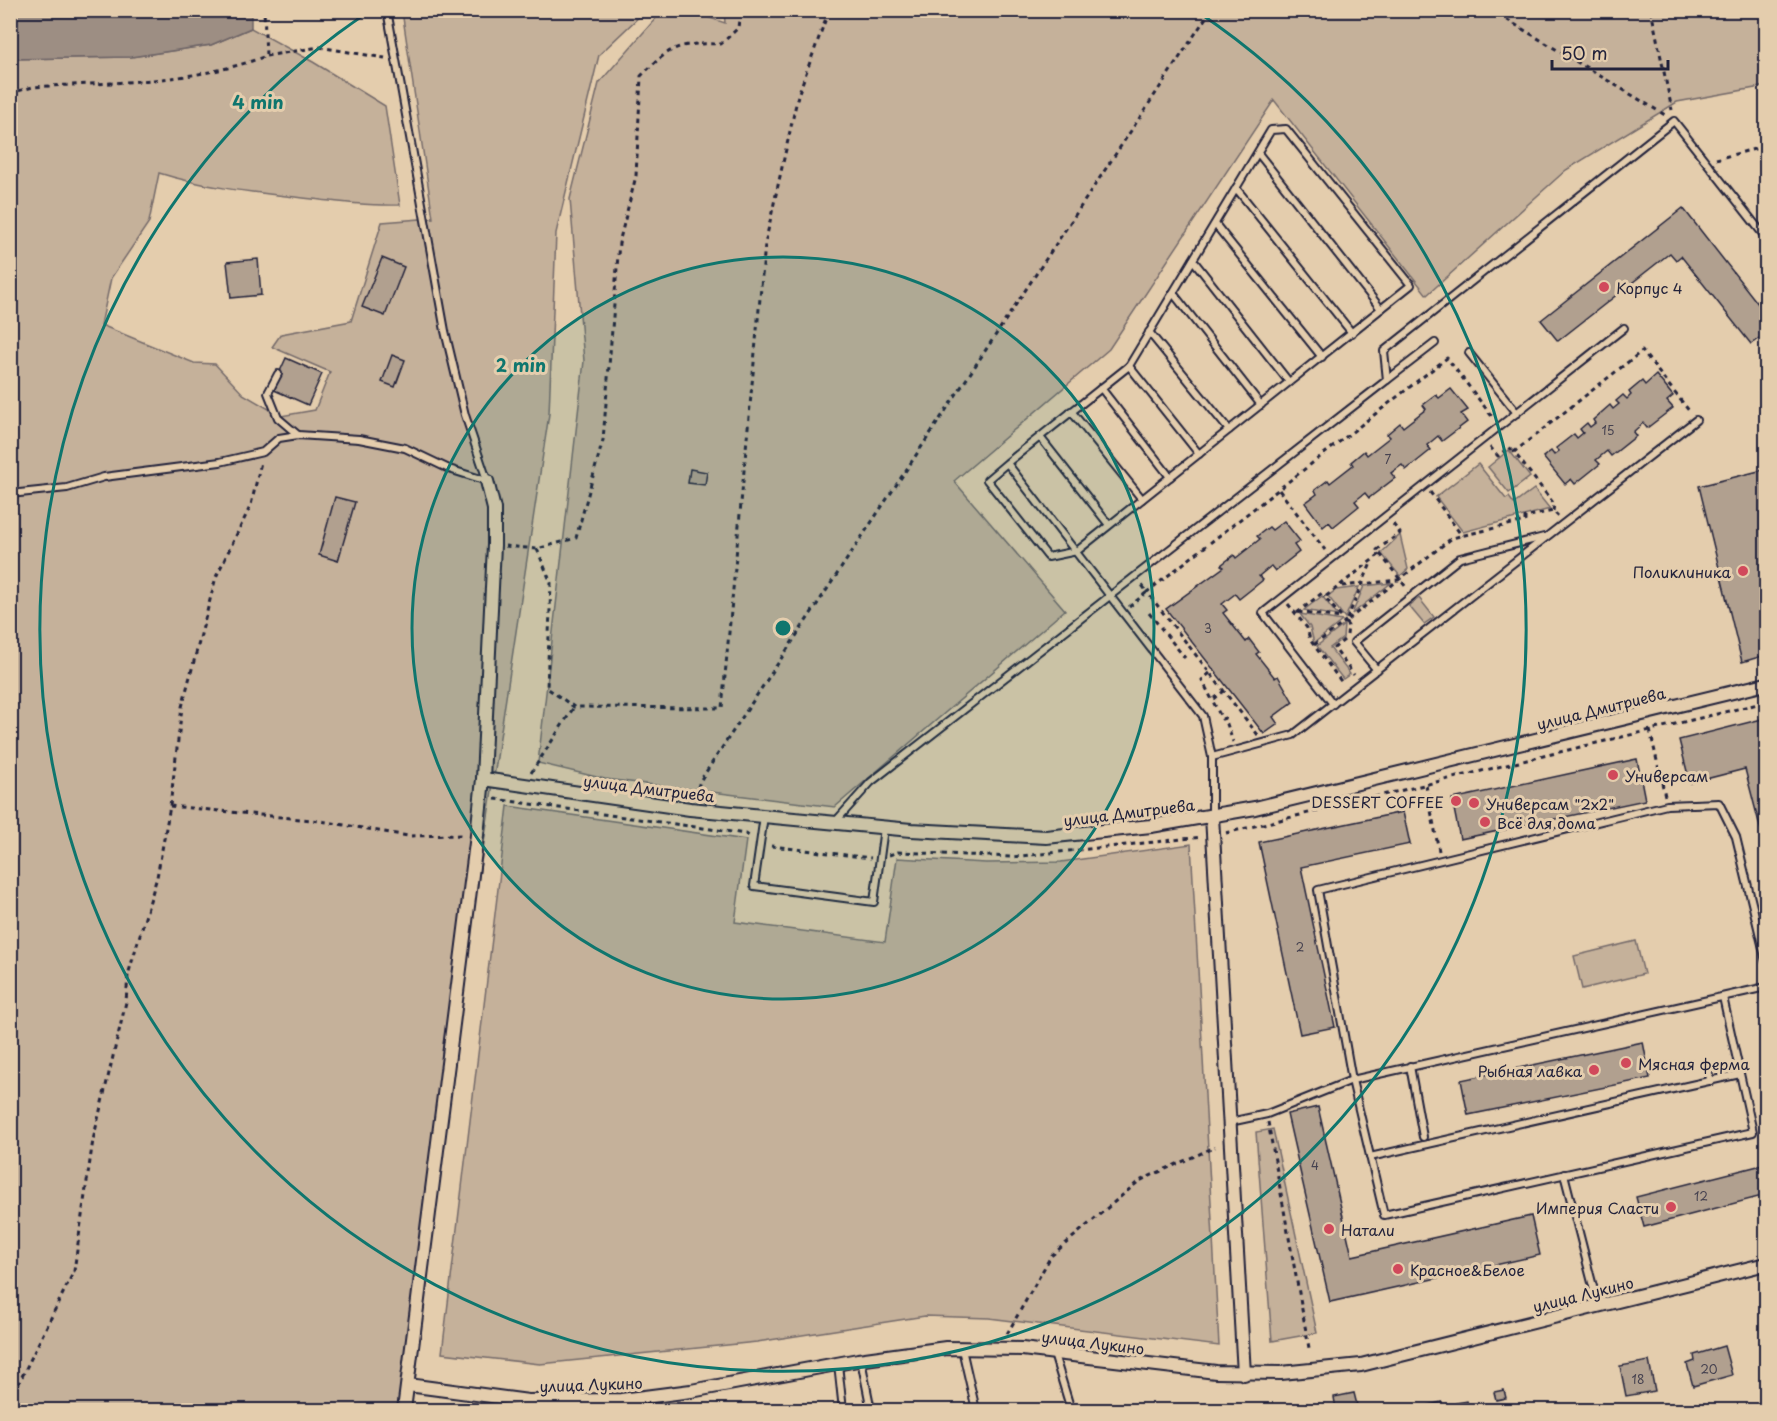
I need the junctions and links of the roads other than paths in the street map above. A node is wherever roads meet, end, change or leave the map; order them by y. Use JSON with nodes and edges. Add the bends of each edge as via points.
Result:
{"nodes":[{"id":1,"x":387,"y":10,"type":"edge"},
{"id":2,"x":1258,"y":153,"type":"junction"},
{"id":3,"x":1236,"y":188,"type":"junction"},
{"id":4,"x":1215,"y":224,"type":"junction"},
{"id":5,"x":1767,"y":238,"type":"edge"},
{"id":6,"x":1193,"y":260,"type":"junction"},
{"id":7,"x":1173,"y":293,"type":"junction"},
{"id":8,"x":1382,"y":309,"type":"junction"},
{"id":9,"x":1624,"y":328,"type":"dead end"},
{"id":10,"x":1149,"y":332,"type":"junction"},
{"id":11,"x":1352,"y":333,"type":"junction"},
{"id":12,"x":1435,"y":343,"type":"dead end"},
{"id":13,"x":1469,"y":353,"type":"dead end"},
{"id":14,"x":1322,"y":357,"type":"junction"},
{"id":15,"x":1129,"y":366,"type":"junction"},
{"id":16,"x":278,"y":374,"type":"dead end"},
{"id":17,"x":1388,"y":380,"type":"junction"},
{"id":18,"x":1289,"y":382,"type":"junction"},
{"id":19,"x":1101,"y":388,"type":"junction"},
{"id":20,"x":1261,"y":405,"type":"junction"},
{"id":21,"x":1071,"y":411,"type":"junction"},
{"id":22,"x":1517,"y":413,"type":"junction"},
{"id":23,"x":1696,"y":420,"type":"dead end"},
{"id":24,"x":1229,"y":430,"type":"junction"},
{"id":25,"x":298,"y":435,"type":"junction"},
{"id":26,"x":1040,"y":436,"type":"junction"},
{"id":27,"x":1199,"y":454,"type":"junction"},
{"id":28,"x":1007,"y":463,"type":"junction"},
{"id":29,"x":1170,"y":477,"type":"junction"},
{"id":30,"x":487,"y":481,"type":"junction"},
{"id":31,"x":10,"y":494,"type":"edge"},
{"id":32,"x":1142,"y":499,"type":"junction"},
{"id":33,"x":1109,"y":525,"type":"junction"},
{"id":34,"x":1548,"y":536,"type":"junction"},
{"id":35,"x":1077,"y":551,"type":"junction"},
{"id":36,"x":1110,"y":596,"type":"junction"},
{"id":37,"x":1377,"y":670,"type":"junction"},
{"id":38,"x":1767,"y":684,"type":"edge"},
{"id":39,"x":1333,"y":704,"type":"junction"},
{"id":40,"x":1212,"y":756,"type":"junction"},
{"id":41,"x":483,"y":779,"type":"junction"},
{"id":42,"x":764,"y":816,"type":"junction"},
{"id":43,"x":1212,"y":816,"type":"junction"},
{"id":44,"x":835,"y":823,"type":"junction"},
{"id":45,"x":884,"y":827,"type":"junction"},
{"id":46,"x":1767,"y":961,"type":"edge"},
{"id":47,"x":1767,"y":987,"type":"edge"},
{"id":48,"x":1723,"y":997,"type":"junction"},
{"id":49,"x":1410,"y":1066,"type":"junction"},
{"id":50,"x":1706,"y":1066,"type":"dead end"},
{"id":51,"x":1740,"y":1074,"type":"junction"},
{"id":52,"x":1352,"y":1080,"type":"junction"},
{"id":53,"x":1711,"y":1081,"type":"junction"},
{"id":54,"x":1230,"y":1122,"type":"junction"},
{"id":55,"x":1423,"y":1137,"type":"dead end"},
{"id":56,"x":1370,"y":1157,"type":"junction"},
{"id":57,"x":1564,"y":1174,"type":"junction"},
{"id":58,"x":1767,"y":1264,"type":"edge"},
{"id":59,"x":1598,"y":1306,"type":"junction"},
{"id":60,"x":962,"y":1349,"type":"junction"},
{"id":61,"x":1054,"y":1352,"type":"junction"},
{"id":62,"x":861,"y":1359,"type":"junction"},
{"id":63,"x":838,"y":1363,"type":"junction"},
{"id":64,"x":1244,"y":1374,"type":"junction"},
{"id":65,"x":408,"y":1385,"type":"junction"},
{"id":66,"x":528,"y":1406,"type":"edge"},
{"id":67,"x":404,"y":1410,"type":"edge"},
{"id":68,"x":843,"y":1410,"type":"edge"},
{"id":69,"x":871,"y":1410,"type":"edge"},
{"id":70,"x":976,"y":1410,"type":"edge"},
{"id":71,"x":1071,"y":1410,"type":"edge"}],
"edges":[{"from":1,"to":30,"type":"lane","via":[[445,331],[465,415]]},
{"from":2,"to":3,"type":"lane"},
{"from":2,"to":8,"type":"lane"},
{"from":2,"to":8,"type":"lane","via":[[1271,130],[1286,129],[1411,285]]},
{"from":3,"to":4,"type":"lane"},
{"from":3,"to":11,"type":"lane"},
{"from":4,"to":6,"type":"lane"},
{"from":4,"to":14,"type":"lane"},
{"from":5,"to":17,"type":"lane","via":[[1674,121],[1384,351]]},
{"from":6,"to":7,"type":"lane"},
{"from":6,"to":18,"type":"lane"},
{"from":7,"to":10,"type":"lane"},
{"from":7,"to":20,"type":"lane"},
{"from":8,"to":11,"type":"lane"},
{"from":9,"to":22,"type":"lane"},
{"from":10,"to":15,"type":"lane"},
{"from":10,"to":24,"type":"lane"},
{"from":11,"to":14,"type":"lane"},
{"from":12,"to":17,"type":"lane"},
{"from":13,"to":22,"type":"lane"},
{"from":14,"to":18,"type":"lane"},
{"from":15,"to":19,"type":"lane"},
{"from":15,"to":27,"type":"lane"},
{"from":16,"to":25,"type":"lane","via":[[268,393],[278,418]]},
{"from":17,"to":36,"type":"lane"},
{"from":18,"to":20,"type":"lane"},
{"from":19,"to":21,"type":"lane"},
{"from":19,"to":29,"type":"lane"},
{"from":20,"to":24,"type":"lane"},
{"from":21,"to":26,"type":"lane"},
{"from":21,"to":32,"type":"lane"},
{"from":22,"to":39,"type":"lane","via":[[1263,613]]},
{"from":23,"to":34,"type":"lane"},
{"from":24,"to":27,"type":"lane"},
{"from":25,"to":30,"type":"lane","via":[[359,439],[405,448],[449,469]]},
{"from":25,"to":31,"type":"lane","via":[[279,438],[263,452],[220,462]]},
{"from":26,"to":28,"type":"lane"},
{"from":26,"to":33,"type":"lane"},
{"from":27,"to":29,"type":"lane"},
{"from":28,"to":35,"type":"lane"},
{"from":28,"to":35,"type":"lane","via":[[987,480],[1048,557]]},
{"from":29,"to":32,"type":"lane"},
{"from":30,"to":41,"type":"street","via":[[494,509],[494,545]]},
{"from":32,"to":33,"type":"lane"},
{"from":33,"to":35,"type":"lane"},
{"from":34,"to":37,"type":"lane"},
{"from":34,"to":37,"type":"lane","via":[[1460,558],[1452,564],[1354,642]]},
{"from":35,"to":36,"type":"lane"},
{"from":36,"to":40,"type":"lane","via":[[1203,716]]},
{"from":36,"to":44,"type":"lane","via":[[871,782]]},
{"from":37,"to":39,"type":"lane"},
{"from":38,"to":43,"type":"street","name":"улица Дмитриева"},
{"from":39,"to":40,"type":"lane","via":[[1293,735]]},
{"from":40,"to":43,"type":"lane"},
{"from":41,"to":42,"type":"street","name":"улица Дмитриева"},
{"from":41,"to":65,"type":"street"},
{"from":42,"to":44,"type":"street","name":"улица Дмитриева"},
{"from":42,"to":45,"type":"lane","via":[[754,886],[874,902]]},
{"from":43,"to":45,"type":"street","name":"улица Дмитриева","via":[[1046,837]]},
{"from":43,"to":54,"type":"street"},
{"from":44,"to":45,"type":"street","name":"улица Дмитриева"},
{"from":46,"to":52,"type":"lane","via":[[1736,837],[1719,803],[1667,805],[1318,890]]},
{"from":47,"to":48,"type":"lane"},
{"from":48,"to":49,"type":"lane"},
{"from":48,"to":51,"type":"lane"},
{"from":49,"to":52,"type":"lane"},
{"from":49,"to":55,"type":"lane"},
{"from":50,"to":53,"type":"lane"},
{"from":51,"to":53,"type":"lane"},
{"from":51,"to":57,"type":"lane","via":[[1753,1132]]},
{"from":52,"to":54,"type":"lane","via":[[1267,1114]]},
{"from":52,"to":56,"type":"lane"},
{"from":53,"to":56,"type":"lane"},
{"from":54,"to":64,"type":"street"},
{"from":56,"to":57,"type":"lane","via":[[1384,1215]]},
{"from":57,"to":59,"type":"lane"},
{"from":58,"to":59,"type":"street","name":"улица Лукино"},
{"from":59,"to":64,"type":"street","name":"улица Лукино","via":[[1360,1365]]},
{"from":60,"to":61,"type":"street","name":"улица Лукино"},
{"from":60,"to":62,"type":"street","name":"улица Лукино"},
{"from":60,"to":70,"type":"lane"},
{"from":61,"to":64,"type":"street","name":"улица Лукино"},
{"from":61,"to":71,"type":"lane"},
{"from":62,"to":63,"type":"street","name":"улица Лукино"},
{"from":62,"to":69,"type":"lane"},
{"from":63,"to":66,"type":"street","name":"улица Лукино","via":[[691,1391]]},
{"from":63,"to":68,"type":"lane"},
{"from":65,"to":66,"type":"street","name":"улица Лукино"},
{"from":65,"to":67,"type":"street"}]}
